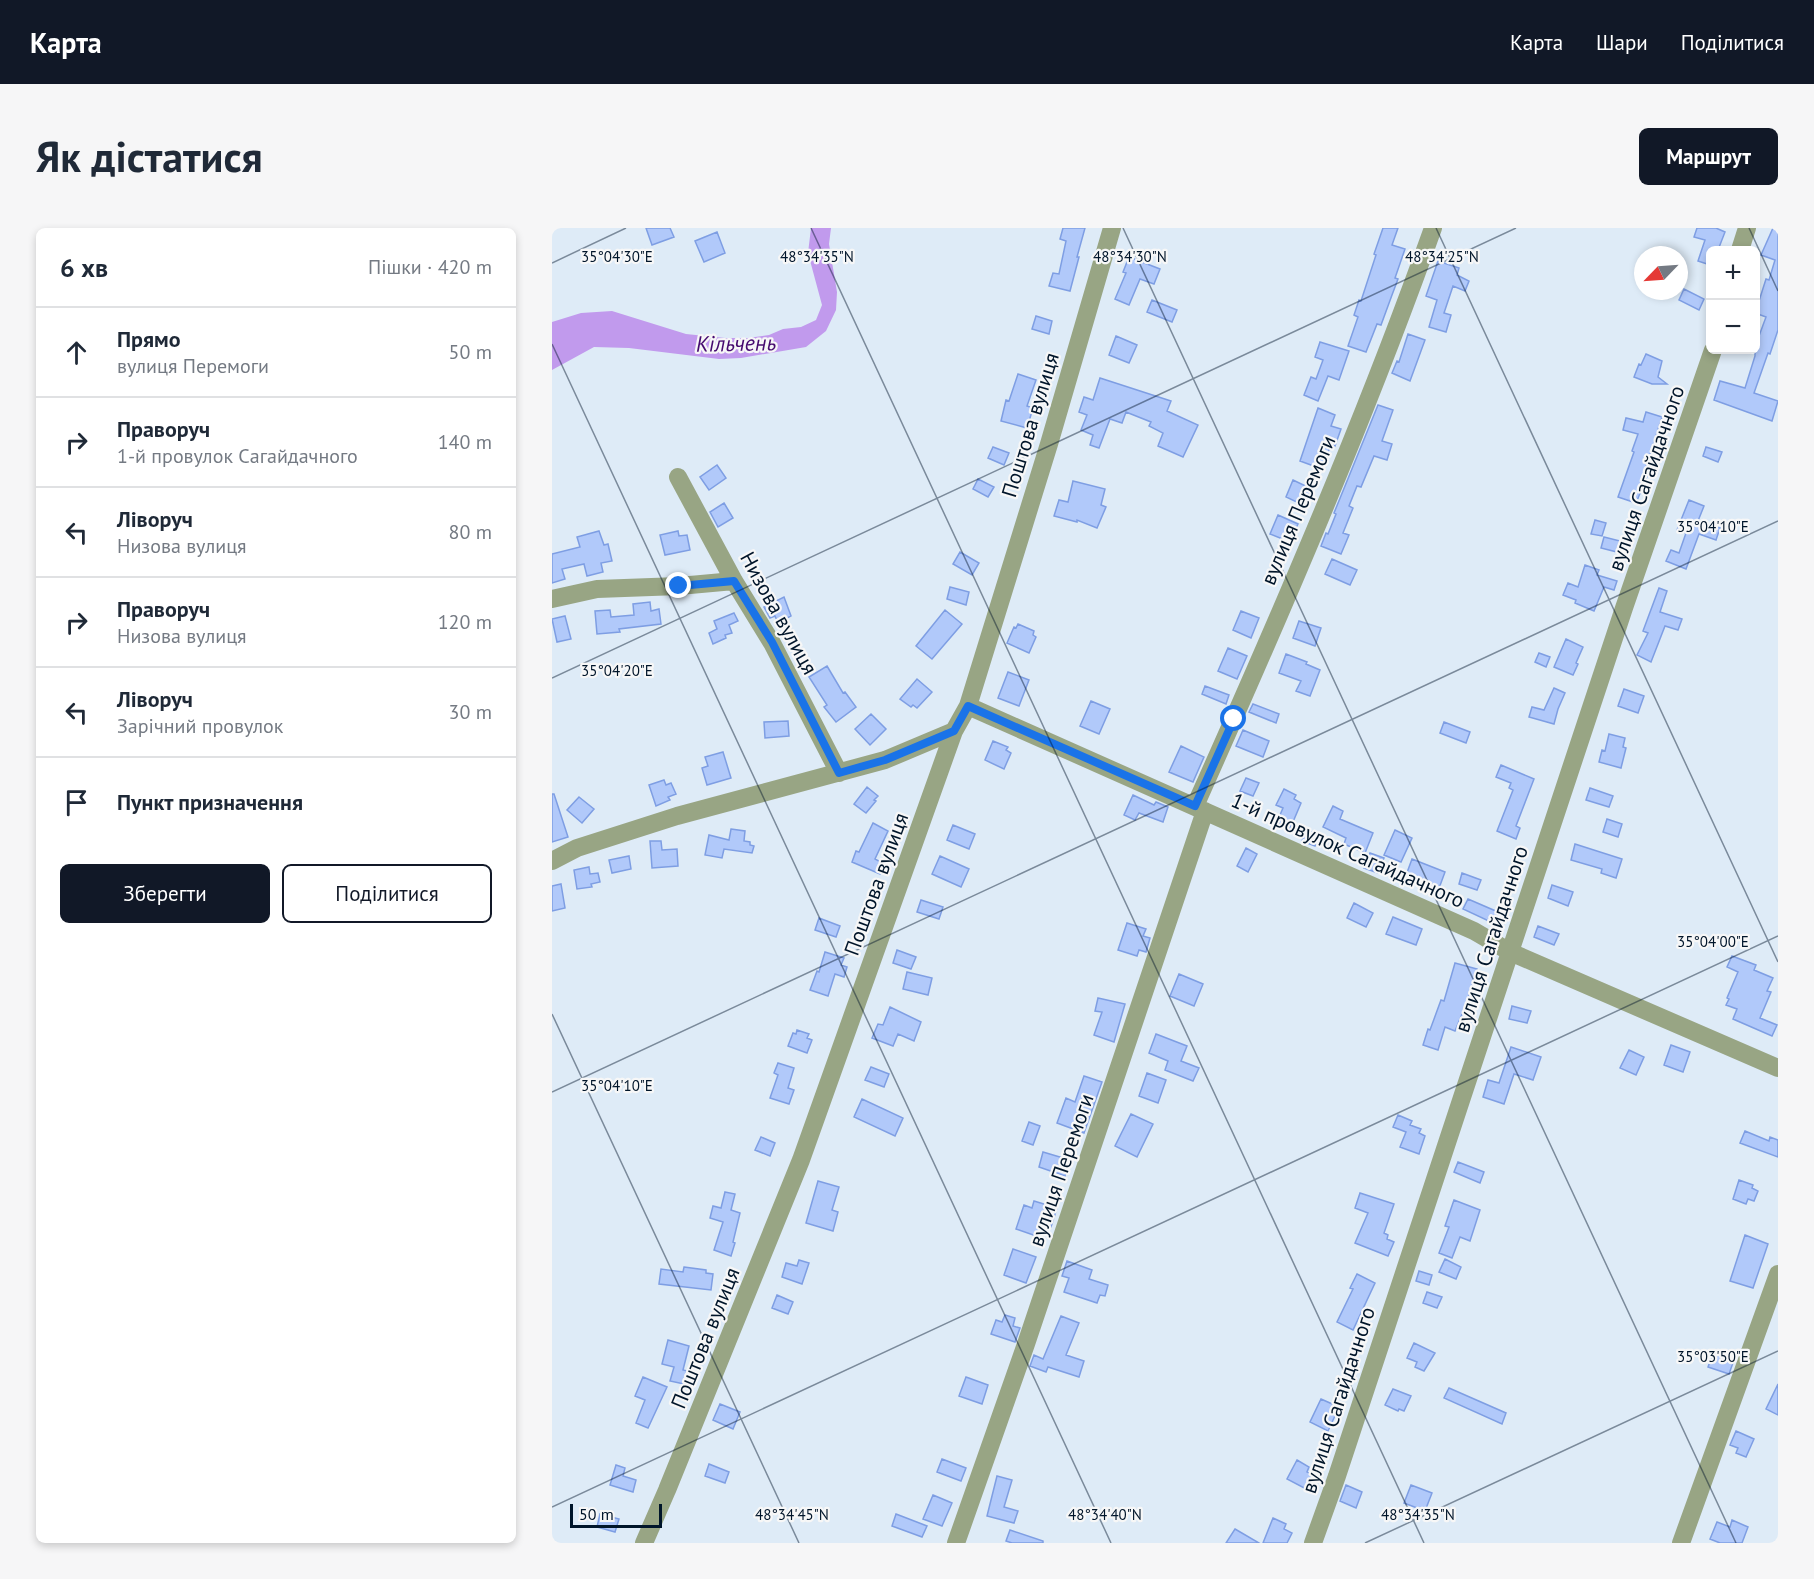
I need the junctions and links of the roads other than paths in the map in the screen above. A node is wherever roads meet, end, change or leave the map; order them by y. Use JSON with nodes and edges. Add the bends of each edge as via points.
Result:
{"nodes":[{"id":1,"x":1112,"y":228,"type":"edge"},
{"id":2,"x":1433,"y":228,"type":"edge"},
{"id":3,"x":1747,"y":228,"type":"edge"},
{"id":4,"x":1741,"y":246,"type":"edge"},
{"id":5,"x":1712,"y":354,"type":"edge"},
{"id":6,"x":678,"y":477,"type":"dead end"},
{"id":7,"x":734,"y":581,"type":"junction"},
{"id":8,"x":552,"y":599,"type":"edge"},
{"id":9,"x":968,"y":706,"type":"junction"},
{"id":10,"x":954,"y":731,"type":"junction"},
{"id":11,"x":839,"y":773,"type":"junction"},
{"id":12,"x":1200,"y":808,"type":"junction"},
{"id":13,"x":552,"y":861,"type":"edge"},
{"id":14,"x":1510,"y":952,"type":"junction"},
{"id":15,"x":1778,"y":1068,"type":"edge"},
{"id":16,"x":1778,"y":1274,"type":"edge"},
{"id":17,"x":644,"y":1543,"type":"edge"},
{"id":18,"x":956,"y":1543,"type":"edge"},
{"id":19,"x":1313,"y":1543,"type":"edge"},
{"id":20,"x":1681,"y":1543,"type":"edge"}],
"edges":[{"from":1,"to":9,"type":"street","name":"Поштова вулиця"},
{"from":2,"to":12,"type":"street","name":"вулиця Перемоги","via":[[1365,410]]},
{"from":3,"to":4,"type":"street"},
{"from":5,"to":14,"type":"street","name":"вулиця Сагайдачного"},
{"from":6,"to":7,"type":"street","name":"Низова вулиця"},
{"from":7,"to":8,"type":"street","via":[[597,589]]},
{"from":7,"to":11,"type":"street","name":"Низова вулиця","via":[[772,642]]},
{"from":9,"to":10,"type":"street","name":"Поштова вулиця"},
{"from":9,"to":12,"type":"street","name":"1-й провулок Сагайдачного"},
{"from":10,"to":11,"type":"street","via":[[885,760]]},
{"from":10,"to":17,"type":"street","name":"Поштова вулиця","via":[[801,1160]]},
{"from":11,"to":13,"type":"street","via":[[678,816],[577,848]]},
{"from":12,"to":14,"type":"street","name":"1-й провулок Сагайдачного","via":[[1474,931]]},
{"from":12,"to":18,"type":"street","name":"вулиця Перемоги","via":[[1026,1344]]},
{"from":14,"to":15,"type":"street","name":"1-й провулок Сагайдачного"},
{"from":14,"to":19,"type":"street","name":"вулиця Сагайдачного"},
{"from":16,"to":20,"type":"street"}]}
